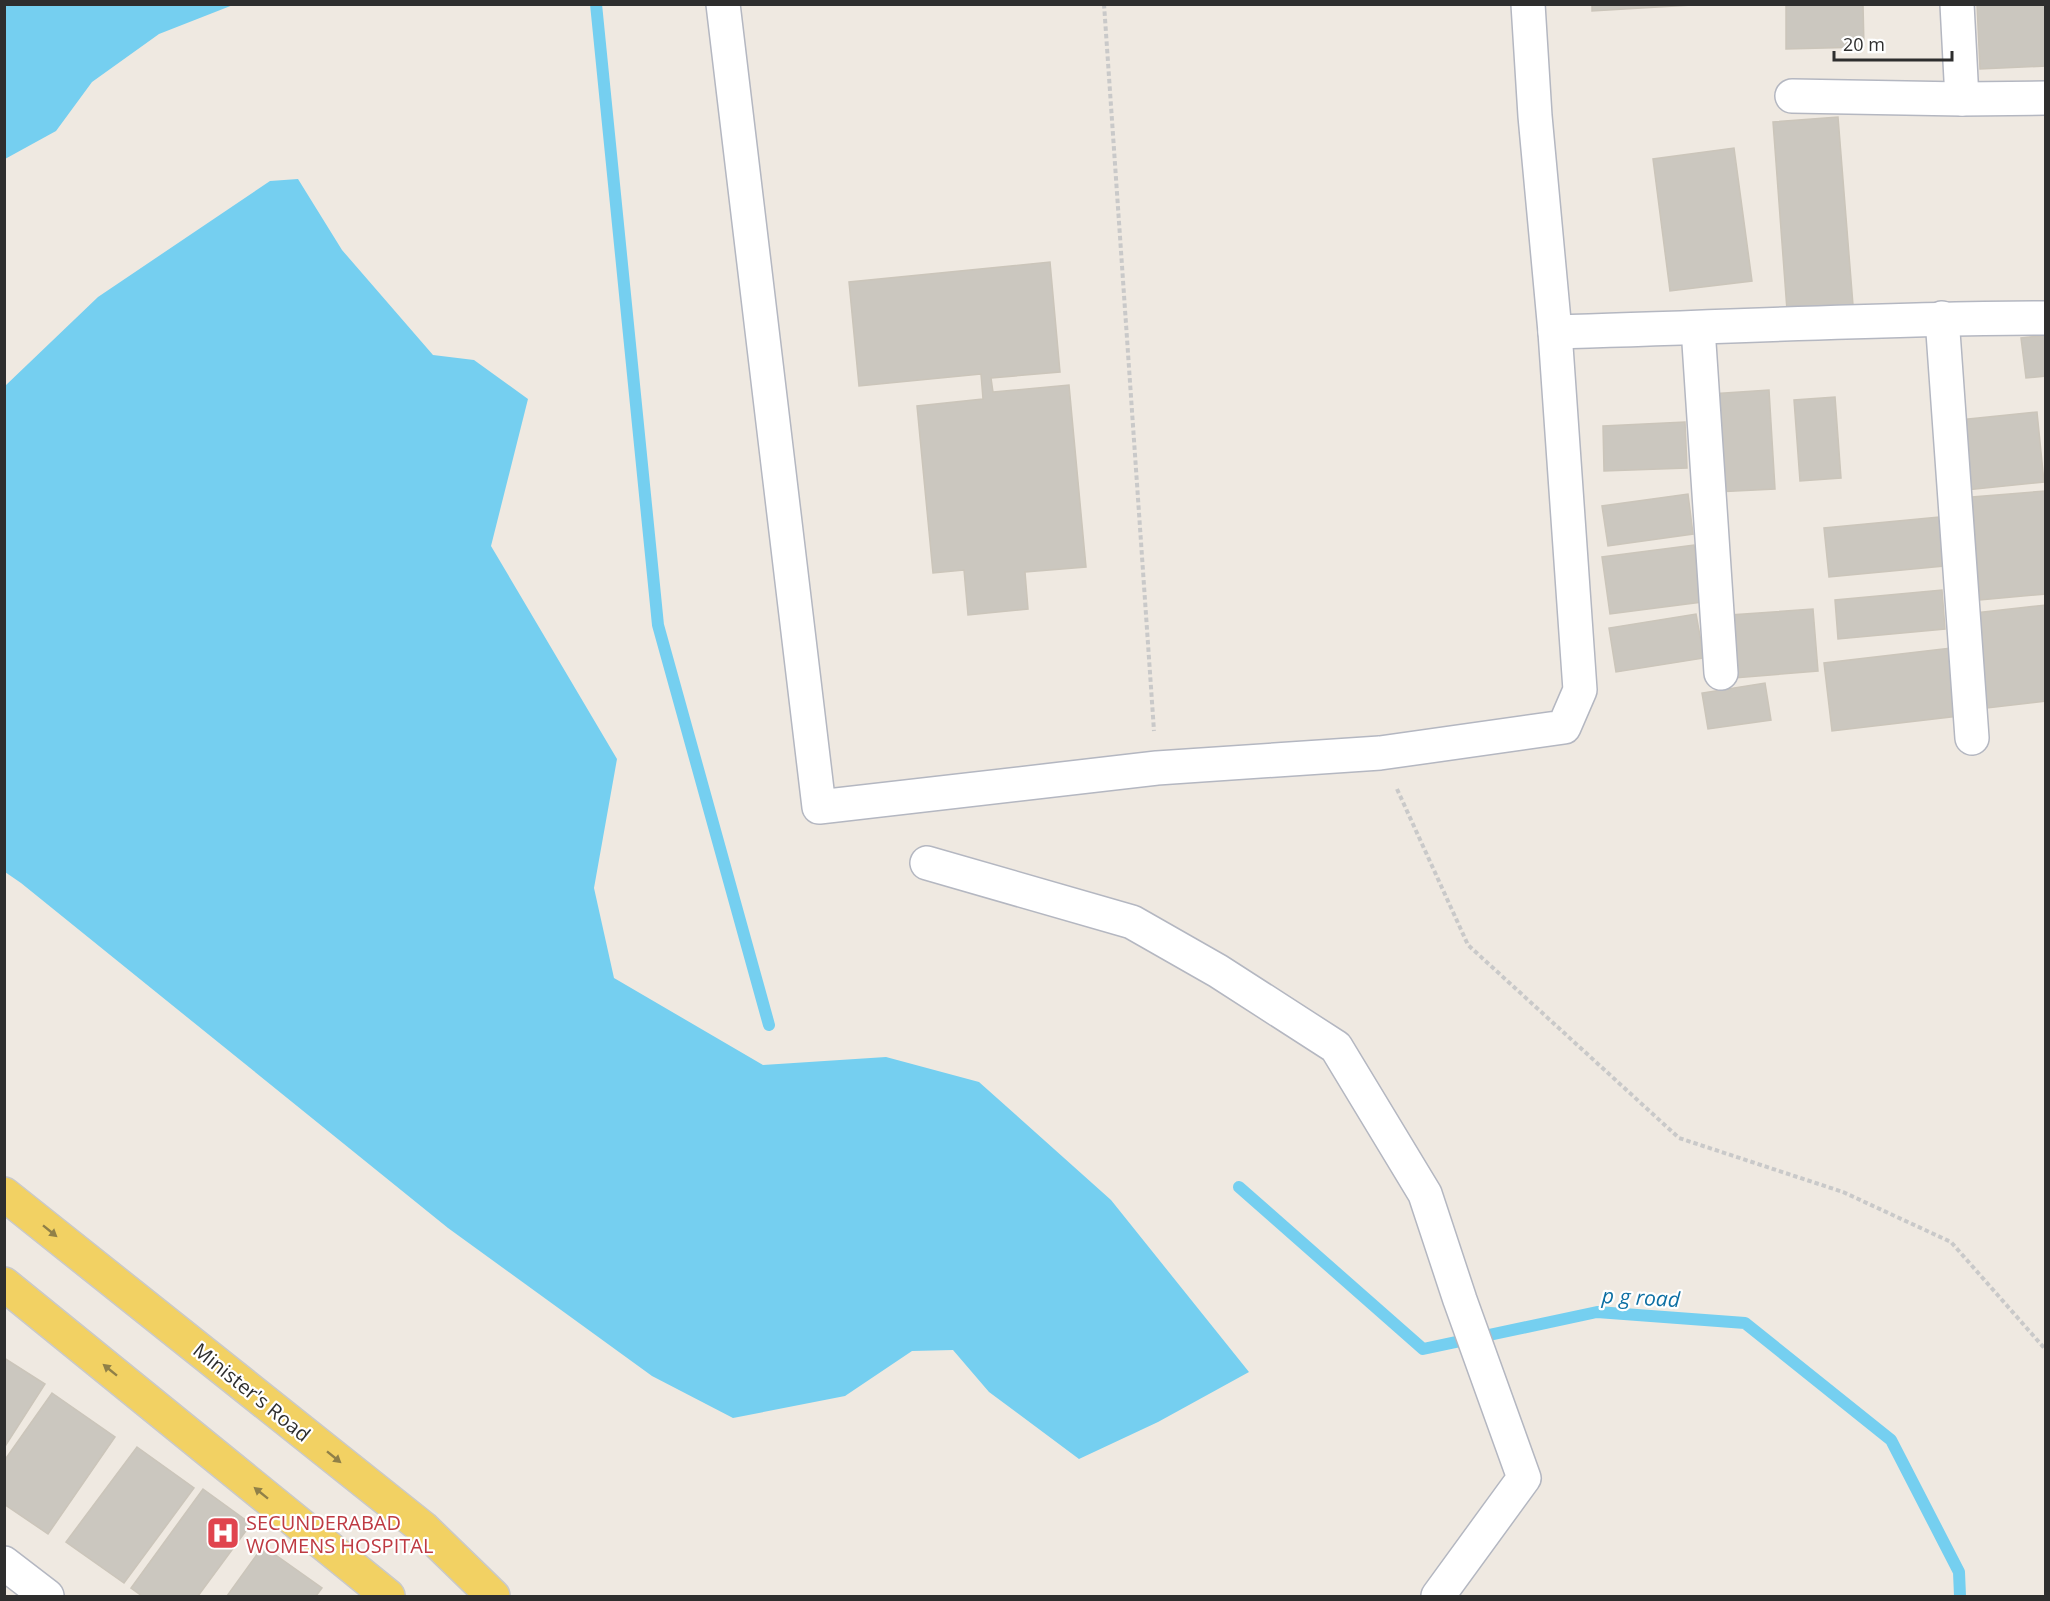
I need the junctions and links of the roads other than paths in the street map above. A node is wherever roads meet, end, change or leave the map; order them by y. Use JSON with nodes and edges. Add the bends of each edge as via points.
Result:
{"nodes":[{"id":1,"x":723,"y":4,"type":"edge"},
{"id":2,"x":1528,"y":4,"type":"edge"},
{"id":3,"x":1957,"y":4,"type":"edge"},
{"id":4,"x":1792,"y":96,"type":"dead end"},
{"id":5,"x":2046,"y":98,"type":"edge"},
{"id":6,"x":1962,"y":99,"type":"junction"},
{"id":7,"x":1942,"y":318,"type":"junction"},
{"id":8,"x":2046,"y":318,"type":"edge"},
{"id":9,"x":1698,"y":328,"type":"junction"},
{"id":10,"x":1567,"y":331,"type":"junction"},
{"id":11,"x":1721,"y":673,"type":"dead end"},
{"id":12,"x":1972,"y":738,"type":"dead end"},
{"id":13,"x":927,"y":863,"type":"dead end"},
{"id":14,"x":4,"y":1194,"type":"edge"},
{"id":15,"x":4,"y":1284,"type":"edge"},
{"id":16,"x":4,"y":1563,"type":"edge"},
{"id":17,"x":47,"y":1596,"type":"edge"},
{"id":18,"x":388,"y":1596,"type":"edge"},
{"id":19,"x":493,"y":1596,"type":"edge"},
{"id":20,"x":1438,"y":1596,"type":"edge"}],
"edges":[{"from":1,"to":10,"type":"street","via":[[819,807],[1157,768],[1380,753],[1564,727],[1580,690]]},
{"from":2,"to":10,"type":"street","via":[[1535,116]]},
{"from":3,"to":6,"type":"street"},
{"from":4,"to":6,"type":"street"},
{"from":5,"to":6,"type":"street"},
{"from":7,"to":8,"type":"street"},
{"from":7,"to":9,"type":"street"},
{"from":7,"to":12,"type":"street"},
{"from":9,"to":10,"type":"street"},
{"from":9,"to":11,"type":"street"},
{"from":13,"to":20,"type":"street","via":[[1132,922],[1218,971],[1335,1047],[1425,1194],[1524,1478]]},
{"from":14,"to":19,"type":"main road","name":"Minister's Road","one_way":true,"via":[[423,1528]]},
{"from":18,"to":15,"type":"main road","one_way":true},
{"from":16,"to":17,"type":"street"}]}
